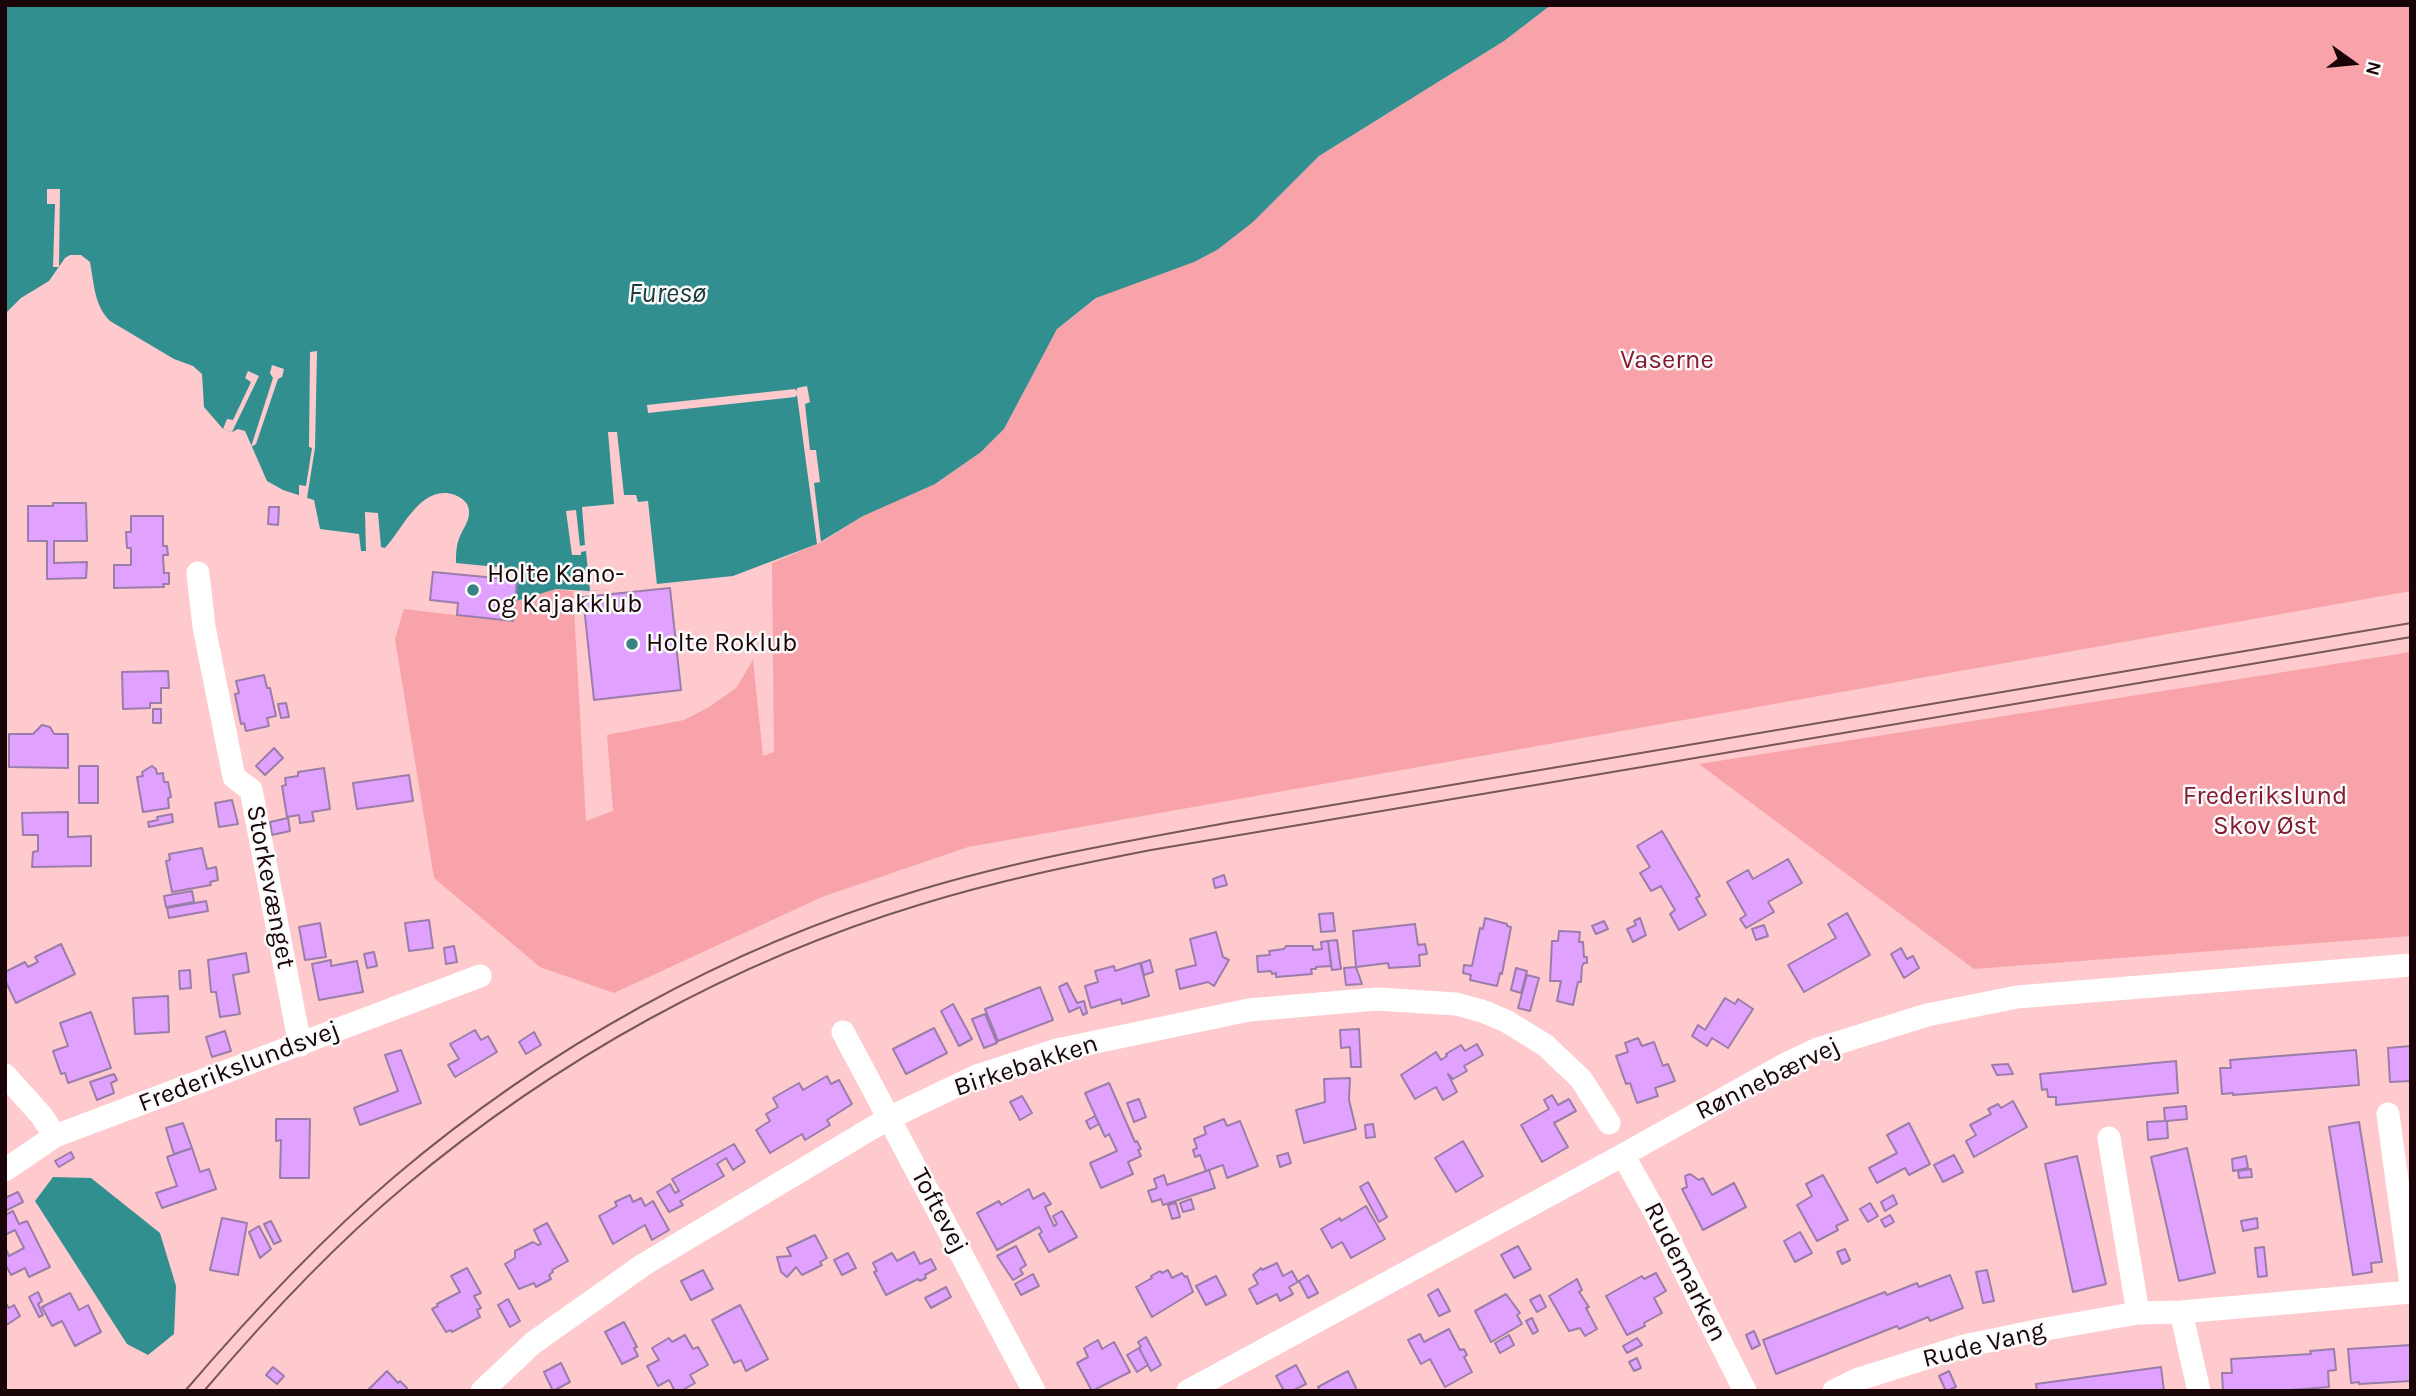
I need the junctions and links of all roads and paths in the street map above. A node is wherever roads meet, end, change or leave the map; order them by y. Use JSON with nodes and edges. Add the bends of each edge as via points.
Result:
{"nodes":[{"id":1,"x":198,"y":573,"type":"dead end"},
{"id":2,"x":2411,"y":965,"type":"edge"},
{"id":3,"x":480,"y":976,"type":"dead end"},
{"id":4,"x":843,"y":1032,"type":"dead end"},
{"id":5,"x":300,"y":1045,"type":"junction"},
{"id":6,"x":5,"y":1075,"type":"edge"},
{"id":7,"x":2388,"y":1114,"type":"dead end"},
{"id":8,"x":889,"y":1118,"type":"junction"},
{"id":9,"x":1609,"y":1123,"type":"dead end"},
{"id":10,"x":55,"y":1136,"type":"junction"},
{"id":11,"x":2109,"y":1138,"type":"dead end"},
{"id":12,"x":1623,"y":1155,"type":"junction"},
{"id":13,"x":5,"y":1170,"type":"edge"},
{"id":14,"x":2411,"y":1283,"type":"edge"},
{"id":15,"x":2411,"y":1292,"type":"edge"},
{"id":16,"x":2181,"y":1312,"type":"junction"},
{"id":17,"x":2138,"y":1313,"type":"junction"},
{"id":18,"x":482,"y":1391,"type":"edge"},
{"id":19,"x":1034,"y":1391,"type":"edge"},
{"id":20,"x":1188,"y":1391,"type":"edge"},
{"id":21,"x":1745,"y":1391,"type":"edge"},
{"id":22,"x":1834,"y":1391,"type":"edge"},
{"id":23,"x":2199,"y":1391,"type":"edge"}],
"edges":[{"from":1,"to":5,"type":"street","name":"Storkevænget","via":[[234,777],[251,790]]},
{"from":2,"to":12,"type":"street","name":"Rønnebærvej","via":[[2017,997],[1927,1015],[1806,1055]]},
{"from":3,"to":5,"type":"street","name":"Frederikslundsvej"},
{"from":4,"to":8,"type":"street","name":"Toftevej"},
{"from":5,"to":10,"type":"street","name":"Frederikslundsvej"},
{"from":6,"to":10,"type":"street"},
{"from":7,"to":14,"type":"street"},
{"from":8,"to":9,"type":"street","name":"Birkebakken","via":[[977,1076],[1057,1050],[1249,1010],[1377,999],[1456,1004],[1506,1021],[1545,1045],[1581,1079]]},
{"from":8,"to":18,"type":"street","name":"Birkebakken","via":[[643,1265],[533,1343]]},
{"from":8,"to":19,"type":"street","name":"Toftevej"},
{"from":10,"to":13,"type":"street","name":"Frederikslundsvej"},
{"from":11,"to":17,"type":"street"},
{"from":12,"to":20,"type":"street","name":"Rønnebærvej"},
{"from":12,"to":21,"type":"street","name":"Rudemarken"},
{"from":15,"to":16,"type":"street","name":"Rude Vang"},
{"from":16,"to":17,"type":"street","name":"Rude Vang"},
{"from":16,"to":23,"type":"street"},
{"from":17,"to":22,"type":"street","name":"Rude Vang","via":[[1964,1346]]}]}
